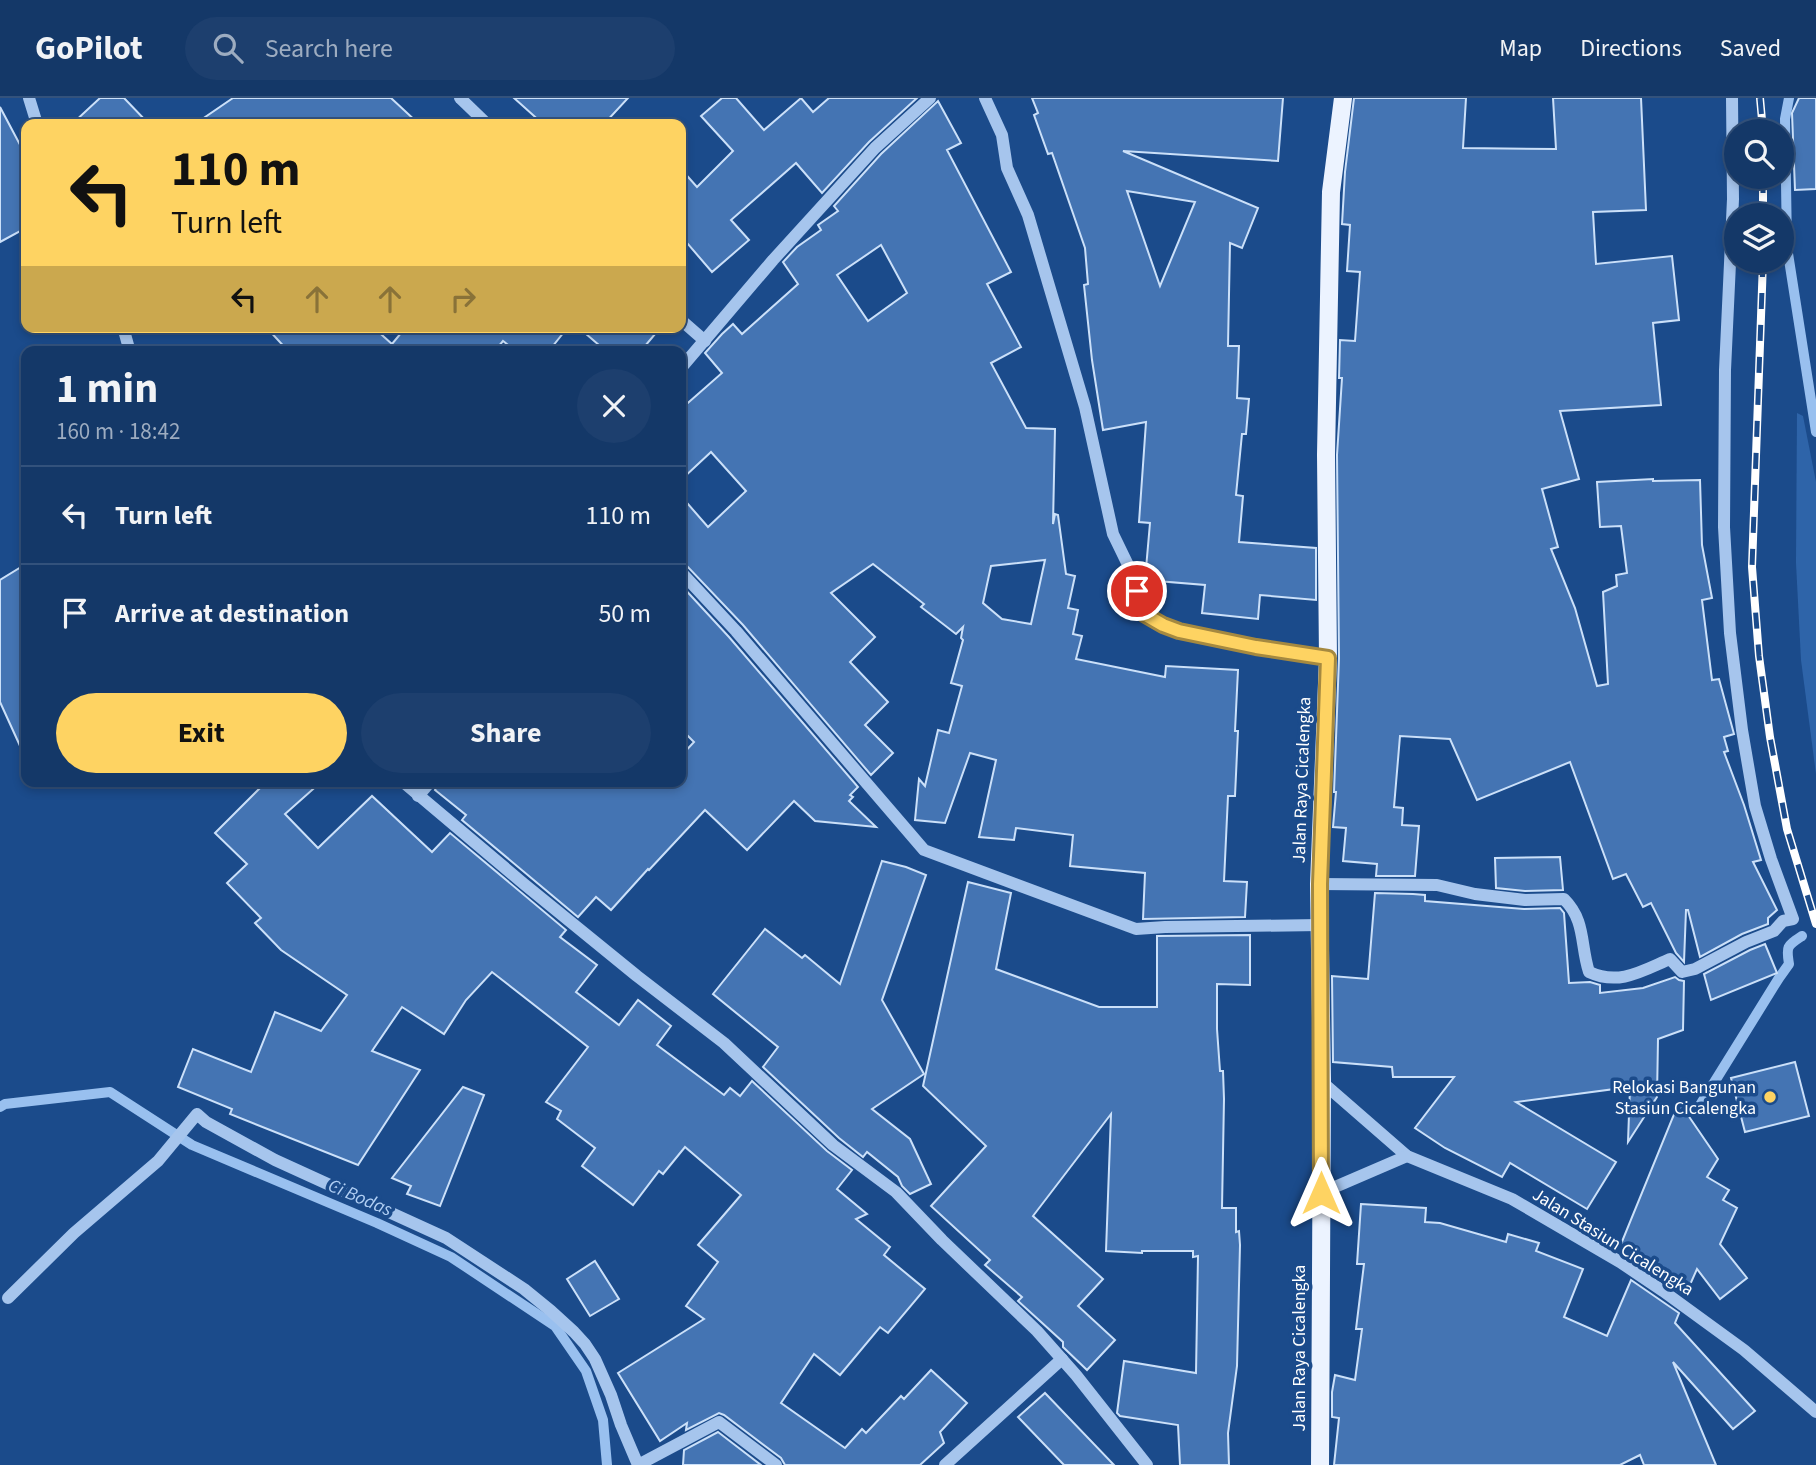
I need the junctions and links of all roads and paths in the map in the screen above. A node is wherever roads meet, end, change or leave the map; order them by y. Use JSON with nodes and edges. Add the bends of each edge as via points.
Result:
{"nodes":[{"id":1,"x":29,"y":98,"type":"edge"},
{"id":2,"x":460,"y":98,"type":"edge"},
{"id":3,"x":929,"y":98,"type":"edge"},
{"id":4,"x":985,"y":98,"type":"edge"},
{"id":5,"x":1343,"y":98,"type":"edge"},
{"id":6,"x":1732,"y":98,"type":"edge"},
{"id":7,"x":35,"y":119,"type":"edge"},
{"id":8,"x":482,"y":119,"type":"edge"},
{"id":9,"x":686,"y":324,"type":"edge"},
{"id":10,"x":705,"y":341,"type":"junction"},
{"id":11,"x":686,"y":362,"type":"edge"},
{"id":12,"x":686,"y":577,"type":"edge"},
{"id":13,"x":1328,"y":658,"type":"junction"},
{"id":14,"x":408,"y":787,"type":"edge"},
{"id":15,"x":426,"y":787,"type":"edge"},
{"id":16,"x":418,"y":796,"type":"junction"},
{"id":17,"x":1320,"y":884,"type":"junction"},
{"id":18,"x":1320,"y":925,"type":"junction"},
{"id":19,"x":1322,"y":1083,"type":"junction"},
{"id":20,"x":1407,"y":1156,"type":"junction"},
{"id":21,"x":1321,"y":1193,"type":"junction"},
{"id":22,"x":8,"y":1298,"type":"dead end"},
{"id":23,"x":1062,"y":1359,"type":"junction"},
{"id":24,"x":1816,"y":1412,"type":"edge"},
{"id":25,"x":776,"y":1465,"type":"edge"},
{"id":26,"x":946,"y":1465,"type":"edge"},
{"id":27,"x":1147,"y":1465,"type":"edge"},
{"id":28,"x":1320,"y":1465,"type":"edge"}],
"edges":[{"from":1,"to":7,"type":"street"},
{"from":2,"to":8,"type":"street"},
{"from":3,"to":10,"type":"street","via":[[875,148]]},
{"from":4,"to":13,"type":"street","via":[[1028,215],[1085,407],[1113,534],[1144,614],[1179,631]]},
{"from":5,"to":13,"type":"main road","name":"Jalan Raya Cicalengka","via":[[1331,191]]},
{"from":6,"to":17,"type":"street","via":[[1724,527],[1730,634],[1755,806],[1793,919],[1695,969],[1682,972],[1670,959],[1629,977],[1602,978],[1589,972],[1580,923],[1564,899],[1525,900],[1437,885]]},
{"from":9,"to":10,"type":"street"},
{"from":10,"to":11,"type":"street"},
{"from":12,"to":18,"type":"street","via":[[924,850],[1136,929]]},
{"from":13,"to":17,"type":"main road","name":"Jalan Raya Cicalengka"},
{"from":14,"to":16,"type":"street"},
{"from":15,"to":16,"type":"street"},
{"from":16,"to":23,"type":"street","via":[[724,1043],[833,1145],[896,1192]]},
{"from":17,"to":18,"type":"main road","name":"Jalan Raya Cicalengka"},
{"from":18,"to":19,"type":"main road","name":"Jalan Raya Cicalengka"},
{"from":19,"to":20,"type":"street","name":"Jalan Stasiun Cicalengka"},
{"from":19,"to":21,"type":"main road","name":"Jalan Raya Cicalengka"},
{"from":20,"to":21,"type":"street"},
{"from":20,"to":24,"type":"street","name":"Jalan Stasiun Cicalengka","via":[[1512,1199],[1620,1262],[1744,1350]]},
{"from":21,"to":28,"type":"main road","name":"Jalan Raya Cicalengka"},
{"from":22,"to":25,"type":"street","via":[[158,1161],[197,1114],[275,1160],[446,1238],[524,1289],[575,1332],[590,1351],[638,1465],[719,1422]]},
{"from":23,"to":26,"type":"street"},
{"from":23,"to":27,"type":"street"}]}
